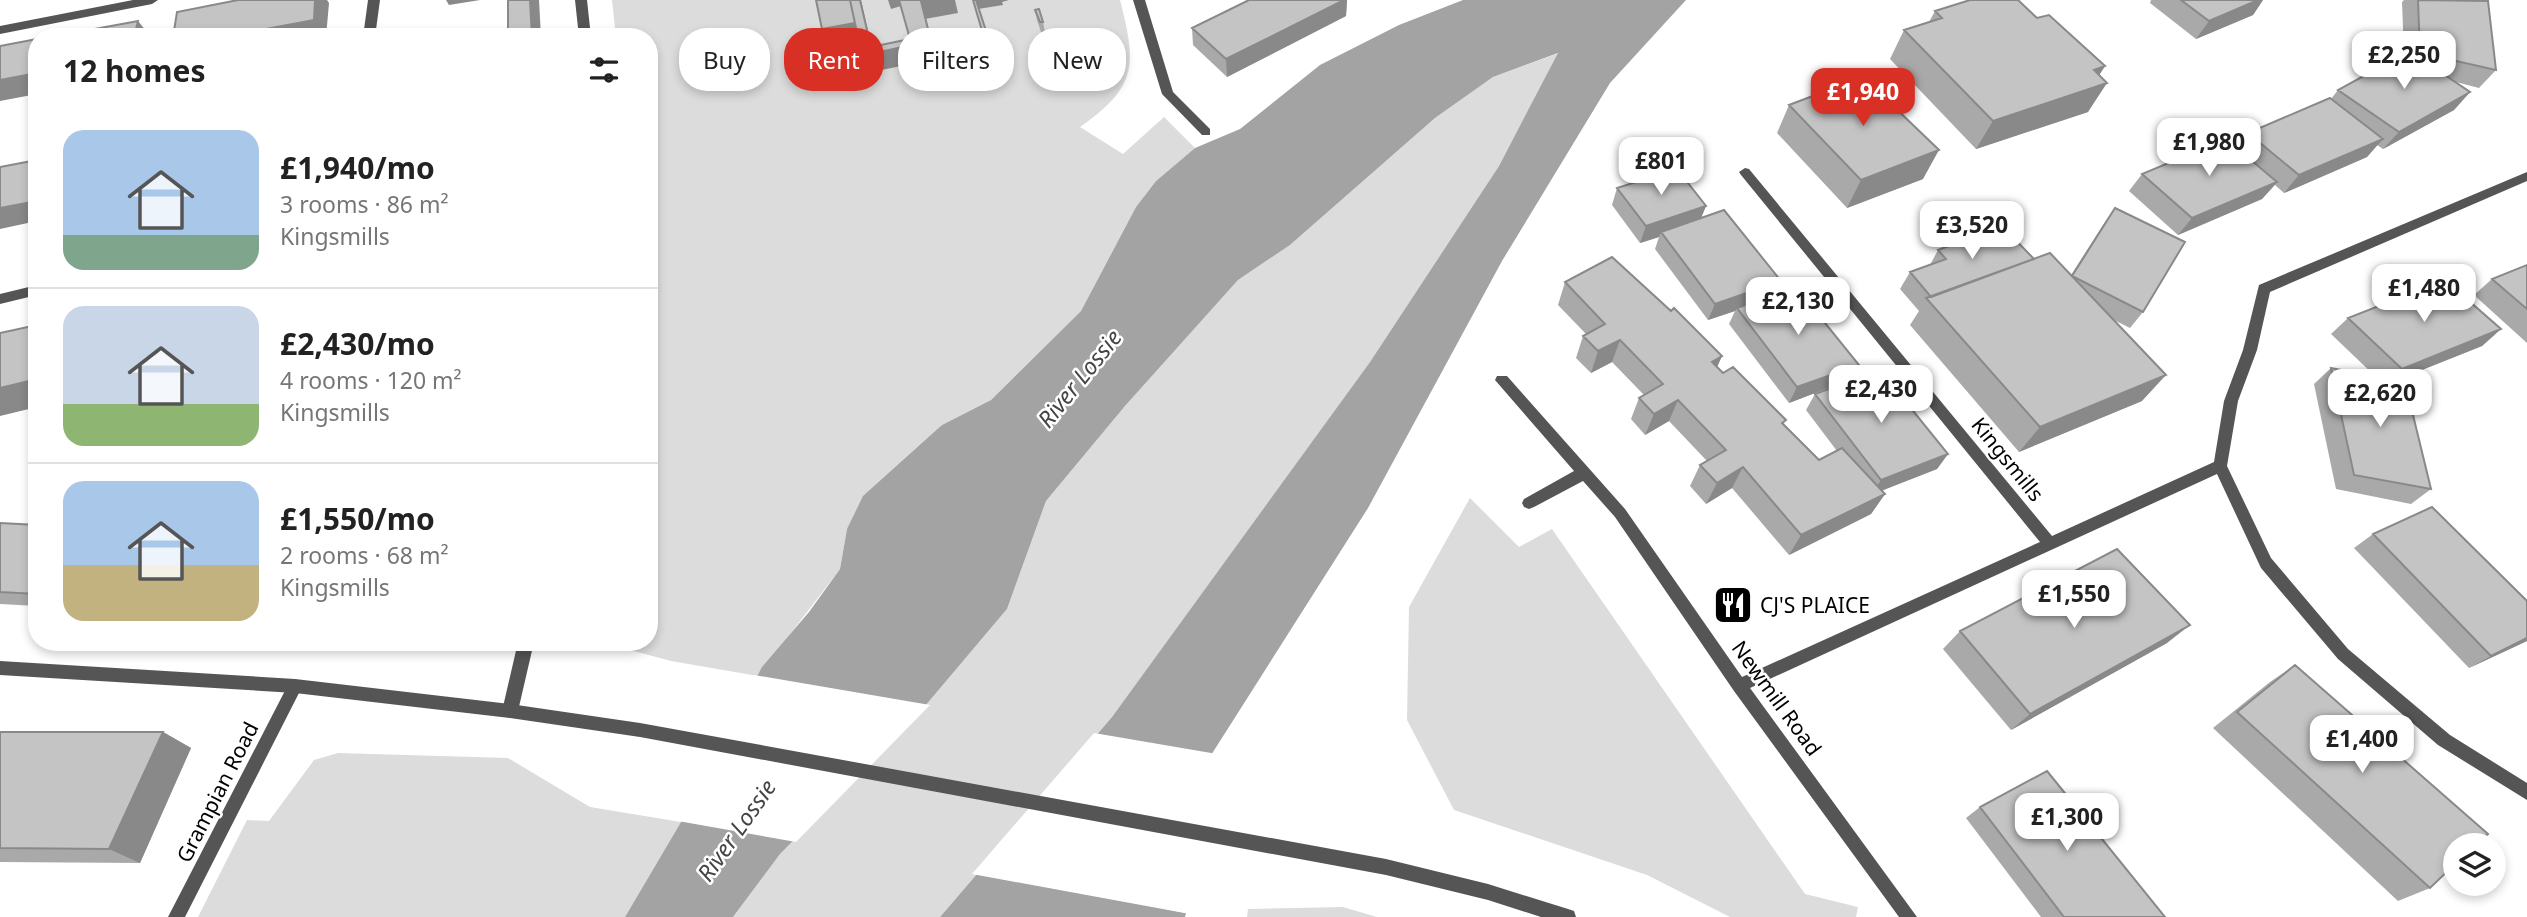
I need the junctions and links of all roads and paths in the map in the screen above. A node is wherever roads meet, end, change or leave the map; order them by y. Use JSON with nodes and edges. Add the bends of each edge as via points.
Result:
{"nodes":[{"id":1,"x":152,"y":0,"type":"edge"},
{"id":2,"x":374,"y":0,"type":"edge"},
{"id":3,"x":581,"y":0,"type":"edge"},
{"id":4,"x":1139,"y":0,"type":"edge"},
{"id":5,"x":370,"y":28,"type":"edge"},
{"id":6,"x":584,"y":28,"type":"edge"},
{"id":7,"x":0,"y":30,"type":"edge"},
{"id":8,"x":1206,"y":132,"type":"dead end"},
{"id":9,"x":1745,"y":173,"type":"dead end"},
{"id":10,"x":2527,"y":176,"type":"edge"},
{"id":11,"x":28,"y":292,"type":"edge"},
{"id":12,"x":0,"y":299,"type":"edge"},
{"id":13,"x":1502,"y":380,"type":"dead end"},
{"id":14,"x":2220,"y":466,"type":"junction"},
{"id":15,"x":1584,"y":473,"type":"junction"},
{"id":16,"x":1529,"y":503,"type":"dead end"},
{"id":17,"x":2051,"y":545,"type":"junction"},
{"id":18,"x":524,"y":651,"type":"edge"},
{"id":19,"x":0,"y":668,"type":"edge"},
{"id":20,"x":1739,"y":685,"type":"junction"},
{"id":21,"x":295,"y":686,"type":"junction"},
{"id":22,"x":510,"y":711,"type":"junction"},
{"id":23,"x":2527,"y":792,"type":"edge"},
{"id":24,"x":176,"y":917,"type":"edge"},
{"id":25,"x":1568,"y":917,"type":"edge"},
{"id":26,"x":1909,"y":917,"type":"edge"}],
"edges":[{"from":1,"to":7,"type":"street"},
{"from":2,"to":5,"type":"street"},
{"from":3,"to":6,"type":"street"},
{"from":4,"to":8,"type":"street","via":[[1168,94]]},
{"from":9,"to":17,"type":"street","name":"Kingsmills"},
{"from":10,"to":14,"type":"street","via":[[2264,289],[2250,351],[2231,401]]},
{"from":11,"to":12,"type":"street"},
{"from":13,"to":15,"type":"street","name":"Newmill Road"},
{"from":14,"to":17,"type":"street"},
{"from":14,"to":23,"type":"street","via":[[2266,563],[2343,654],[2444,740]]},
{"from":15,"to":16,"type":"street"},
{"from":15,"to":20,"type":"street","name":"Newmill Road","via":[[1620,513]]},
{"from":17,"to":20,"type":"street"},
{"from":18,"to":22,"type":"street"},
{"from":19,"to":21,"type":"street"},
{"from":20,"to":26,"type":"street","name":"Newmill Road"},
{"from":21,"to":22,"type":"street"},
{"from":21,"to":24,"type":"street","name":"Grampian Road"},
{"from":22,"to":25,"type":"street","via":[[640,730],[1257,842],[1488,892]]}]}
